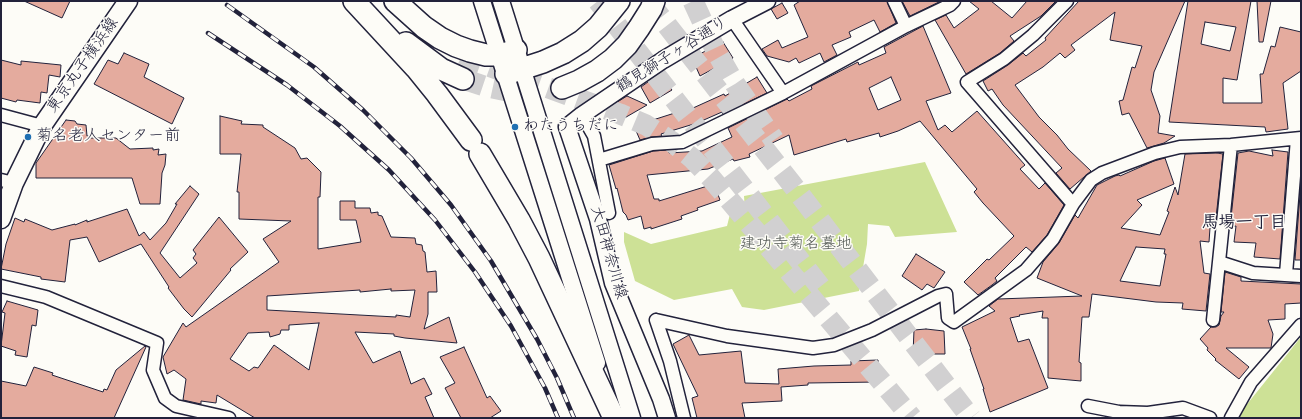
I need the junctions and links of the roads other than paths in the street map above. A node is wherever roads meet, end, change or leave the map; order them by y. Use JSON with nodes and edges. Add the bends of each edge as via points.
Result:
{"nodes":[{"id":1,"x":128,"y":1,"type":"edge"},
{"id":2,"x":355,"y":1,"type":"edge"},
{"id":3,"x":395,"y":1,"type":"edge"},
{"id":4,"x":482,"y":1,"type":"edge"},
{"id":5,"x":501,"y":1,"type":"edge"},
{"id":6,"x":619,"y":1,"type":"edge"},
{"id":7,"x":654,"y":1,"type":"edge"},
{"id":8,"x":766,"y":1,"type":"edge"},
{"id":9,"x":894,"y":1,"type":"edge"},
{"id":10,"x":954,"y":1,"type":"edge"},
{"id":11,"x":1067,"y":1,"type":"edge"},
{"id":12,"x":732,"y":19,"type":"junction"},
{"id":13,"x":906,"y":26,"type":"junction"},
{"id":14,"x":511,"y":62,"type":"junction"},
{"id":15,"x":463,"y":79,"type":"tunnel mouth"},
{"id":16,"x":562,"y":88,"type":"dead end"},
{"id":17,"x":783,"y":93,"type":"junction"},
{"id":18,"x":1,"y":115,"type":"edge"},
{"id":19,"x":582,"y":115,"type":"junction"},
{"id":20,"x":42,"y":126,"type":"junction"},
{"id":21,"x":1299,"y":138,"type":"edge"},
{"id":22,"x":1231,"y":145,"type":"junction"},
{"id":23,"x":599,"y":160,"type":"junction"},
{"id":24,"x":7,"y":181,"type":"edge"},
{"id":25,"x":1073,"y":204,"type":"junction"},
{"id":26,"x":609,"y":213,"type":"dead end"},
{"id":27,"x":1,"y":219,"type":"edge"},
{"id":28,"x":1219,"y":262,"type":"junction"},
{"id":29,"x":1286,"y":274,"type":"junction"},
{"id":30,"x":1301,"y":276,"type":"edge"},
{"id":31,"x":1,"y":286,"type":"edge"},
{"id":32,"x":1213,"y":320,"type":"dead end"},
{"id":33,"x":1301,"y":325,"type":"edge"},
{"id":34,"x":1088,"y":406,"type":"dead end"},
{"id":35,"x":1118,"y":415,"type":"edge"},
{"id":36,"x":229,"y":418,"type":"edge"},
{"id":37,"x":614,"y":418,"type":"edge"},
{"id":38,"x":632,"y":418,"type":"edge"},
{"id":39,"x":667,"y":418,"type":"edge"},
{"id":40,"x":684,"y":418,"type":"edge"},
{"id":41,"x":1210,"y":418,"type":"edge"},
{"id":42,"x":1231,"y":418,"type":"edge"}],
"edges":[{"from":1,"to":20,"type":"main road","name":"東京丸子横浜線"},
{"from":2,"to":15,"type":"highway","via":[[421,55],[441,69]]},
{"from":2,"to":37,"type":"highway","via":[[416,68],[475,147],[535,252]]},
{"from":3,"to":14,"type":"highway","via":[[424,27],[446,41],[470,51]]},
{"from":4,"to":14,"type":"main road"},
{"from":5,"to":14,"type":"main road"},
{"from":6,"to":14,"type":"highway","via":[[598,27],[582,41],[563,52],[543,62]]},
{"from":7,"to":16,"type":"highway","via":[[627,45],[613,59],[598,71]]},
{"from":8,"to":12,"type":"main road","name":"鶴見獅子ヶ谷通り"},
{"from":9,"to":13,"type":"street"},
{"from":10,"to":13,"type":"street"},
{"from":11,"to":25,"type":"street","via":[[1004,59],[967,82]]},
{"from":12,"to":17,"type":"street"},
{"from":12,"to":19,"type":"main road","name":"鶴見獅子ヶ谷通り","via":[[662,60]]},
{"from":13,"to":17,"type":"street"},
{"from":14,"to":37,"type":"main road","via":[[528,144]]},
{"from":14,"to":38,"type":"main road","name":"大田神奈川線","via":[[545,140]]},
{"from":17,"to":23,"type":"street","via":[[682,142],[652,144]]},
{"from":18,"to":20,"type":"street"},
{"from":19,"to":23,"type":"street","via":[[594,136]]},
{"from":19,"to":39,"type":"main road","name":"大田神奈川線","via":[[568,127],[598,219],[613,284]]},
{"from":20,"to":24,"type":"main road","name":"東京丸子横浜線"},
{"from":21,"to":22,"type":"street"},
{"from":21,"to":29,"type":"street"},
{"from":22,"to":25,"type":"street","via":[[1180,147],[1148,155],[1091,180]]},
{"from":22,"to":28,"type":"street"},
{"from":23,"to":26,"type":"street"},
{"from":24,"to":27,"type":"main road","name":"東京丸子横浜線"},
{"from":25,"to":40,"type":"street","via":[[1053,239],[1026,270],[954,322],[948,318],[946,294],[872,330],[834,345],[813,348],[727,336],[656,320],[670,361]]},
{"from":28,"to":29,"type":"street","via":[[1253,273]]},
{"from":28,"to":32,"type":"street"},
{"from":29,"to":30,"type":"street"},
{"from":31,"to":36,"type":"street","via":[[46,298],[157,343],[153,370],[165,398],[176,406]]},
{"from":33,"to":42,"type":"street","via":[[1251,382]]},
{"from":34,"to":35,"type":"street"},
{"from":35,"to":41,"type":"street","via":[[1183,408]]}]}
